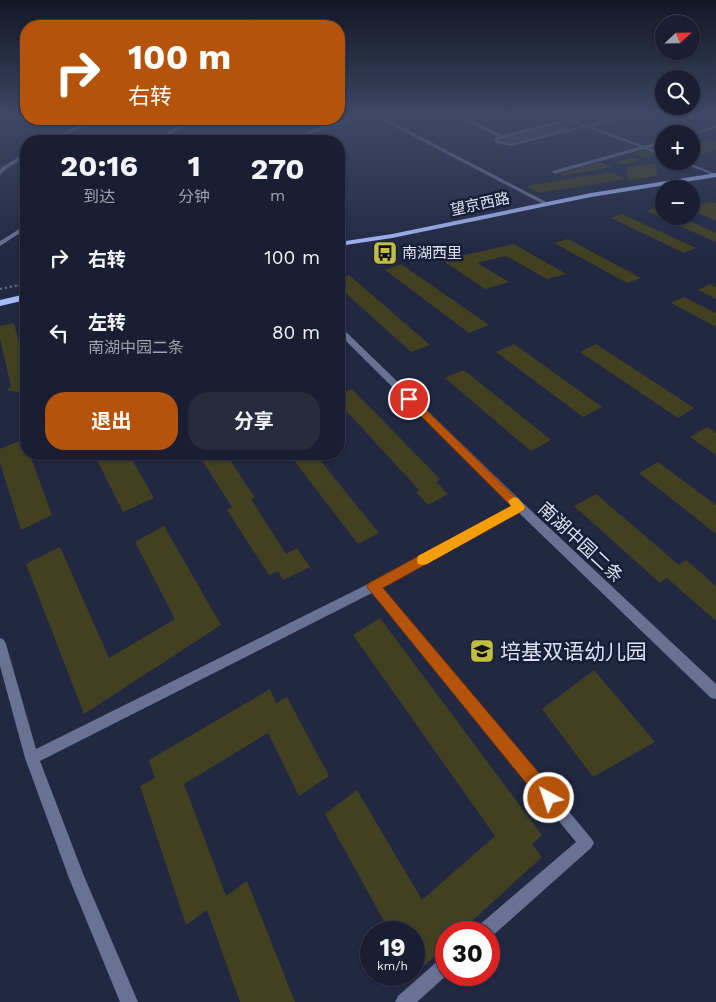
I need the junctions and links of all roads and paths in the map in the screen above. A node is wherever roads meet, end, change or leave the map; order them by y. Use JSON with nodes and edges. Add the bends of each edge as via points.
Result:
{"nodes":[{"id":1,"x":16,"y":161,"type":"edge"},
{"id":2,"x":463,"y":161,"type":"edge"},
{"id":3,"x":596,"y":161,"type":"edge"},
{"id":4,"x":700,"y":170,"type":"edge"},
{"id":5,"x":554,"y":172,"type":"dead end"},
{"id":6,"x":0,"y":173,"type":"edge"},
{"id":7,"x":716,"y":177,"type":"edge"},
{"id":8,"x":700,"y":182,"type":"edge"},
{"id":9,"x":655,"y":192,"type":"edge"},
{"id":10,"x":547,"y":204,"type":"junction"},
{"id":11,"x":20,"y":231,"type":"edge"},
{"id":12,"x":345,"y":243,"type":"edge"},
{"id":13,"x":0,"y":244,"type":"edge"},
{"id":14,"x":345,"y":250,"type":"edge"},
{"id":15,"x":20,"y":285,"type":"edge"},
{"id":16,"x":0,"y":289,"type":"edge"},
{"id":17,"x":20,"y":292,"type":"edge"},
{"id":18,"x":0,"y":296,"type":"edge"},
{"id":19,"x":20,"y":298,"type":"edge"},
{"id":20,"x":0,"y":303,"type":"edge"},
{"id":21,"x":345,"y":336,"type":"edge"},
{"id":22,"x":520,"y":507,"type":"junction"},
{"id":23,"x":374,"y":587,"type":"junction"},
{"id":24,"x":0,"y":644,"type":"edge"},
{"id":25,"x":716,"y":693,"type":"edge"},
{"id":26,"x":32,"y":758,"type":"junction"},
{"id":27,"x":497,"y":921,"type":"edge"},
{"id":28,"x":435,"y":975,"type":"edge"},
{"id":29,"x":129,"y":1002,"type":"edge"},
{"id":30,"x":404,"y":1002,"type":"edge"}],
"edges":[{"from":1,"to":6,"type":"street"},
{"from":2,"to":10,"type":"street"},
{"from":3,"to":5,"type":"street"},
{"from":4,"to":7,"type":"street"},
{"from":7,"to":8,"type":"main road"},
{"from":7,"to":10,"type":"main road","name":"望京西路"},
{"from":9,"to":14,"type":"main road","name":"望京西路"},
{"from":10,"to":12,"type":"main road","name":"望京西路"},
{"from":11,"to":13,"type":"street"},
{"from":15,"to":16,"type":"path"},
{"from":17,"to":18,"type":"main road"},
{"from":19,"to":20,"type":"main road"},
{"from":21,"to":22,"type":"street","name":"南湖中园二条"},
{"from":22,"to":23,"type":"street"},
{"from":22,"to":25,"type":"street","name":"南湖中园二条"},
{"from":23,"to":26,"type":"street"},
{"from":23,"to":27,"type":"street","via":[[586,843]]},
{"from":24,"to":26,"type":"street"},
{"from":26,"to":29,"type":"street","via":[[77,878]]},
{"from":28,"to":30,"type":"street"}]}
